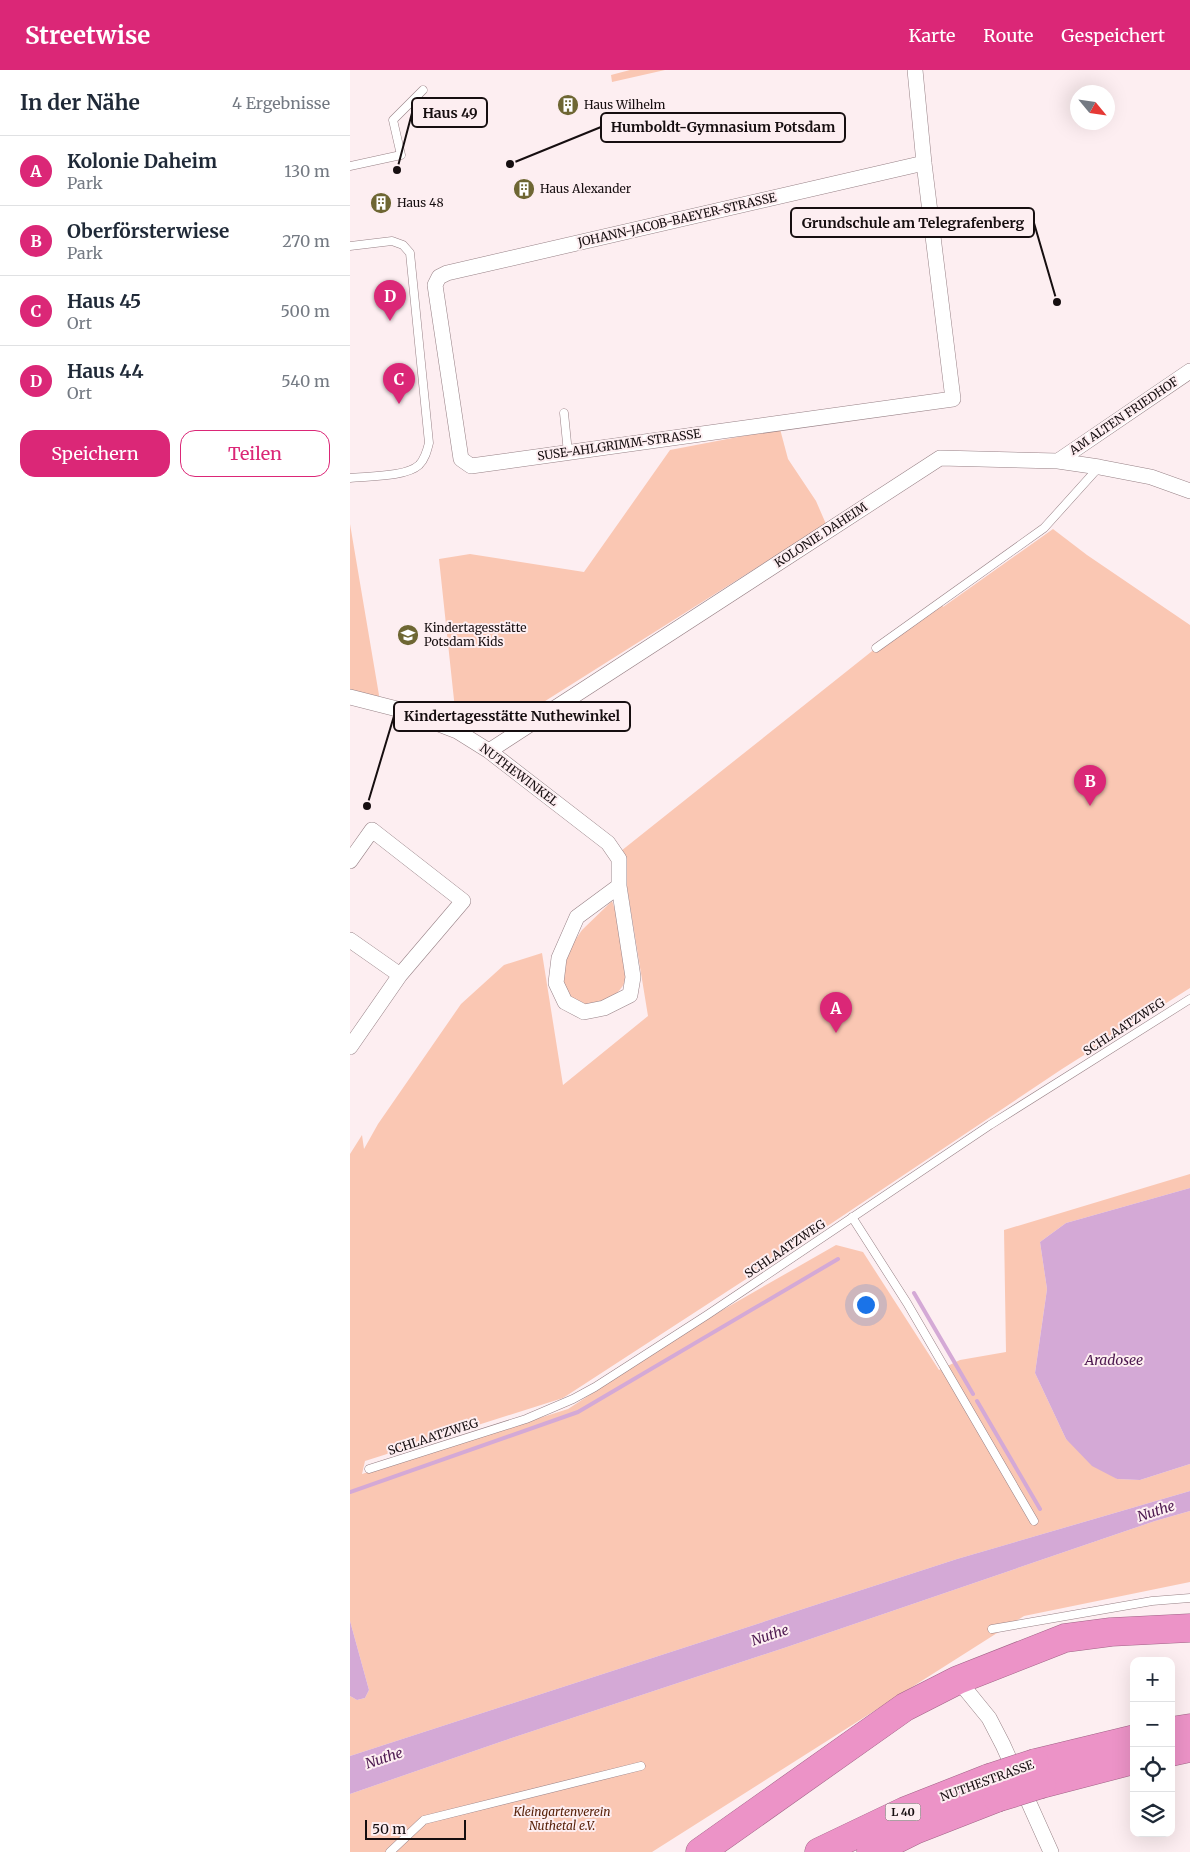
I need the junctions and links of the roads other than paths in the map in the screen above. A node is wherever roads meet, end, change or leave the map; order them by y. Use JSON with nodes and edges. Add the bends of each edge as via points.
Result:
{"nodes":[{"id":1,"x":915,"y":70,"type":"edge"},
{"id":2,"x":423,"y":90,"type":"dead end"},
{"id":3,"x":924,"y":163,"type":"junction"},
{"id":4,"x":350,"y":166,"type":"edge"},
{"id":5,"x":350,"y":246,"type":"edge"},
{"id":6,"x":435,"y":285,"type":"joint"},
{"id":7,"x":1190,"y":371,"type":"edge"},
{"id":8,"x":564,"y":413,"type":"dead end"},
{"id":9,"x":568,"y":453,"type":"junction"},
{"id":10,"x":1058,"y":461,"type":"junction"},
{"id":11,"x":1099,"y":467,"type":"junction"},
{"id":12,"x":350,"y":478,"type":"edge"},
{"id":13,"x":1190,"y":491,"type":"edge"},
{"id":14,"x":876,"y":648,"type":"dead end"},
{"id":15,"x":350,"y":697,"type":"edge"},
{"id":16,"x":489,"y":750,"type":"junction"},
{"id":17,"x":350,"y":861,"type":"edge"},
{"id":18,"x":619,"y":886,"type":"junction"},
{"id":19,"x":350,"y":940,"type":"edge"},
{"id":20,"x":400,"y":975,"type":"junction"},
{"id":21,"x":1190,"y":999,"type":"edge"},
{"id":22,"x":350,"y":1046,"type":"edge"},
{"id":23,"x":852,"y":1218,"type":"junction"},
{"id":24,"x":368,"y":1469,"type":"dead end"},
{"id":25,"x":1034,"y":1520,"type":"dead end"},
{"id":26,"x":1190,"y":1598,"type":"edge"},
{"id":27,"x":1190,"y":1628,"type":"edge"},
{"id":28,"x":992,"y":1629,"type":"dead end"},
{"id":29,"x":958,"y":1680,"type":"junction"},
{"id":30,"x":1190,"y":1728,"type":"edge"},
{"id":31,"x":1175,"y":1730,"type":"edge"},
{"id":32,"x":1130,"y":1740,"type":"edge"},
{"id":33,"x":1190,"y":1748,"type":"edge"},
{"id":34,"x":1175,"y":1751,"type":"edge"},
{"id":35,"x":1130,"y":1761,"type":"edge"},
{"id":36,"x":641,"y":1766,"type":"dead end"},
{"id":37,"x":1039,"y":1774,"type":"junction"},
{"id":38,"x":993,"y":1788,"type":"junction"},
{"id":39,"x":390,"y":1852,"type":"edge"},
{"id":40,"x":700,"y":1852,"type":"edge"},
{"id":41,"x":818,"y":1852,"type":"edge"},
{"id":42,"x":871,"y":1852,"type":"edge"},
{"id":43,"x":1051,"y":1852,"type":"edge"}],
"edges":[{"from":1,"to":3,"type":"street"},
{"from":2,"to":4,"type":"lane","via":[[392,120],[400,155]]},
{"from":3,"to":6,"type":"street","name":"JOHANN-JACOB-BAEYER-STRASSE","via":[[447,273]]},
{"from":3,"to":9,"type":"street","name":"SUSE-AHLGRIMM-STRASSE","via":[[953,398]]},
{"from":5,"to":12,"type":"lane","via":[[392,241],[403,245],[410,253],[429,443],[420,464],[408,472]]},
{"from":6,"to":9,"type":"street","name":"SUSE-AHLGRIMM-STRASSE","via":[[461,459],[472,466]]},
{"from":7,"to":10,"type":"street","name":"AM ALTEN FRIEDHOF"},
{"from":8,"to":9,"type":"lane"},
{"from":10,"to":11,"type":"street","name":"KOLONIE DAHEIM"},
{"from":10,"to":16,"type":"street","name":"KOLONIE DAHEIM","via":[[940,458]]},
{"from":11,"to":13,"type":"street","name":"KOLONIE DAHEIM","via":[[1151,478]]},
{"from":11,"to":14,"type":"lane","via":[[1044,528]]},
{"from":15,"to":16,"type":"street","name":"NUTHEWINKEL","via":[[433,720]]},
{"from":16,"to":18,"type":"street","name":"NUTHEWINKEL","via":[[608,843],[619,859]]},
{"from":17,"to":20,"type":"street","via":[[372,830],[463,901]]},
{"from":18,"to":18,"type":"street","name":"NUTHEWINKEL","via":[[577,917],[558,958],[556,983],[565,1002],[584,1012],[604,1008],[630,995],[633,978]]},
{"from":19,"to":20,"type":"street"},
{"from":20,"to":22,"type":"street"},
{"from":21,"to":23,"type":"lane","name":"SCHLAATZWEG","via":[[990,1125]]},
{"from":23,"to":24,"type":"lane","name":"SCHLAATZWEG","via":[[573,1399],[526,1419]]},
{"from":23,"to":25,"type":"lane","via":[[907,1303]]},
{"from":26,"to":28,"type":"lane","via":[[1152,1601]]},
{"from":27,"to":29,"type":"highway","via":[[1065,1638]]},
{"from":29,"to":40,"type":"highway","via":[[905,1706]]},
{"from":29,"to":43,"type":"street","via":[[989,1718]]},
{"from":30,"to":31,"type":"highway"},
{"from":32,"to":37,"type":"highway","name":"NUTHESTRASSE","number":"L 40"},
{"from":33,"to":34,"type":"highway"},
{"from":35,"to":37,"type":"highway","name":"NUTHESTRASSE","number":"L 40"},
{"from":36,"to":39,"type":"lane","via":[[424,1820]]},
{"from":37,"to":38,"type":"highway","name":"NUTHESTRASSE","number":"L 40","bridge":true},
{"from":38,"to":41,"type":"highway","name":"NUTHESTRASSE","number":"L 40","via":[[905,1811]]},
{"from":38,"to":42,"type":"highway","name":"NUTHESTRASSE","number":"L 40"}]}
